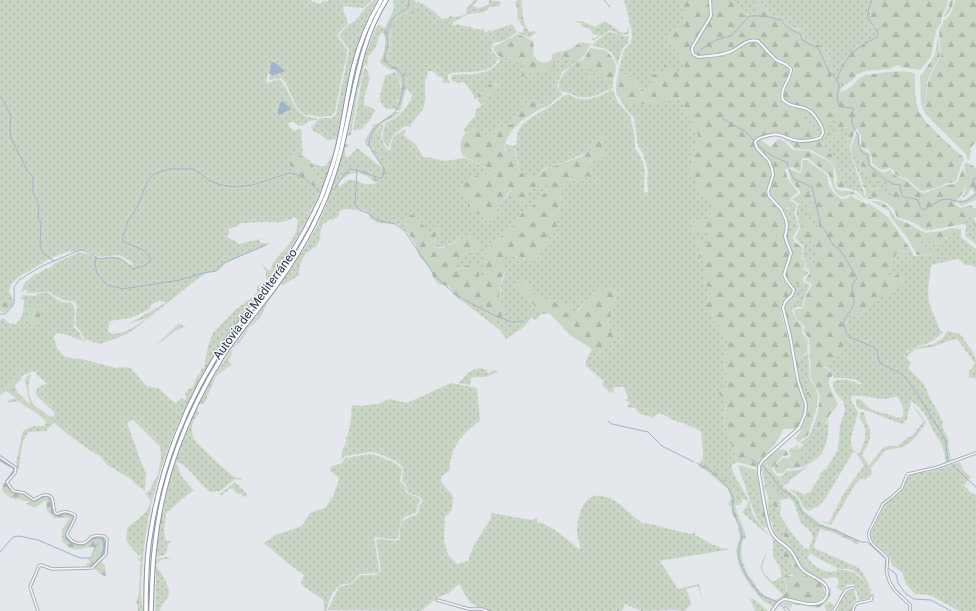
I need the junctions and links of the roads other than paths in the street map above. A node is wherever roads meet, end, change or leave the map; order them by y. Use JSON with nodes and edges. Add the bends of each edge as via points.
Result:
{"nodes":[{"id":1,"x":381,"y":0,"type":"edge"},
{"id":2,"x":387,"y":0,"type":"edge"},
{"id":3,"x":710,"y":0,"type":"edge"},
{"id":4,"x":342,"y":135,"type":"junction"},
{"id":5,"x":323,"y":197,"type":"junction"},
{"id":6,"x":976,"y":452,"type":"edge"},
{"id":7,"x":0,"y":457,"type":"edge"},
{"id":8,"x":854,"y":588,"type":"dead end"},
{"id":9,"x":872,"y":596,"type":"dead end"},
{"id":10,"x":437,"y":600,"type":"dead end"},
{"id":11,"x":785,"y":608,"type":"dead end"},
{"id":12,"x":38,"y":611,"type":"edge"},
{"id":13,"x":146,"y":611,"type":"edge"},
{"id":14,"x":151,"y":611,"type":"edge"},
{"id":15,"x":487,"y":611,"type":"edge"},
{"id":16,"x":772,"y":611,"type":"edge"},
{"id":17,"x":788,"y":611,"type":"edge"},
{"id":18,"x":833,"y":611,"type":"edge"},
{"id":19,"x":853,"y":611,"type":"edge"},
{"id":20,"x":910,"y":611,"type":"edge"}],
"edges":[{"from":1,"to":4,"type":"highway","name":"Autovía del Mediterráneo","via":[[369,22],[354,64]]},
{"from":2,"to":4,"type":"highway","name":"Autovía del Mediterráneo","via":[[375,21],[359,64]]},
{"from":3,"to":16,"type":"street","via":[[712,16],[693,46],[693,54],[698,57],[722,54],[749,41],[758,41],[776,60],[787,64],[791,69],[782,94],[783,100],[788,104],[810,110],[823,133],[820,138],[804,141],[773,134],[758,138],[755,142],[772,169],[769,196],[781,209],[786,220],[785,237],[791,253],[784,275],[794,290],[783,308],[806,409],[799,428],[763,460],[759,466],[759,474],[771,531],[790,549],[802,570],[821,580],[827,590],[824,601],[818,605],[784,599],[778,602]]},
{"from":4,"to":5,"type":"highway","name":"Autovía del Mediterráneo","via":[[337,166]]},
{"from":5,"to":13,"type":"highway","name":"Autovía del Mediterráneo","via":[[293,252],[217,356],[182,420],[156,502],[149,544]]},
{"from":5,"to":14,"type":"highway","name":"Autovía del Mediterráneo","via":[[309,233],[288,267],[223,356],[198,400],[182,436],[161,508],[155,543]]},
{"from":6,"to":20,"type":"street","via":[[934,468],[908,474],[902,488],[883,504],[869,532],[871,542],[887,558],[887,572],[892,588],[910,605]]},
{"from":7,"to":12,"type":"street","via":[[16,468],[7,482],[12,491],[24,493],[34,500],[48,495],[53,501],[55,513],[75,515],[76,518],[67,534],[68,538],[83,543],[97,535],[107,539],[106,554],[92,568],[52,569],[39,566],[30,587]]},
{"from":8,"to":18,"type":"street","via":[[849,588],[843,593]]},
{"from":9,"to":19,"type":"street","via":[[870,600],[856,603]]},
{"from":10,"to":15,"type":"street"},
{"from":11,"to":17,"type":"street"}]}
